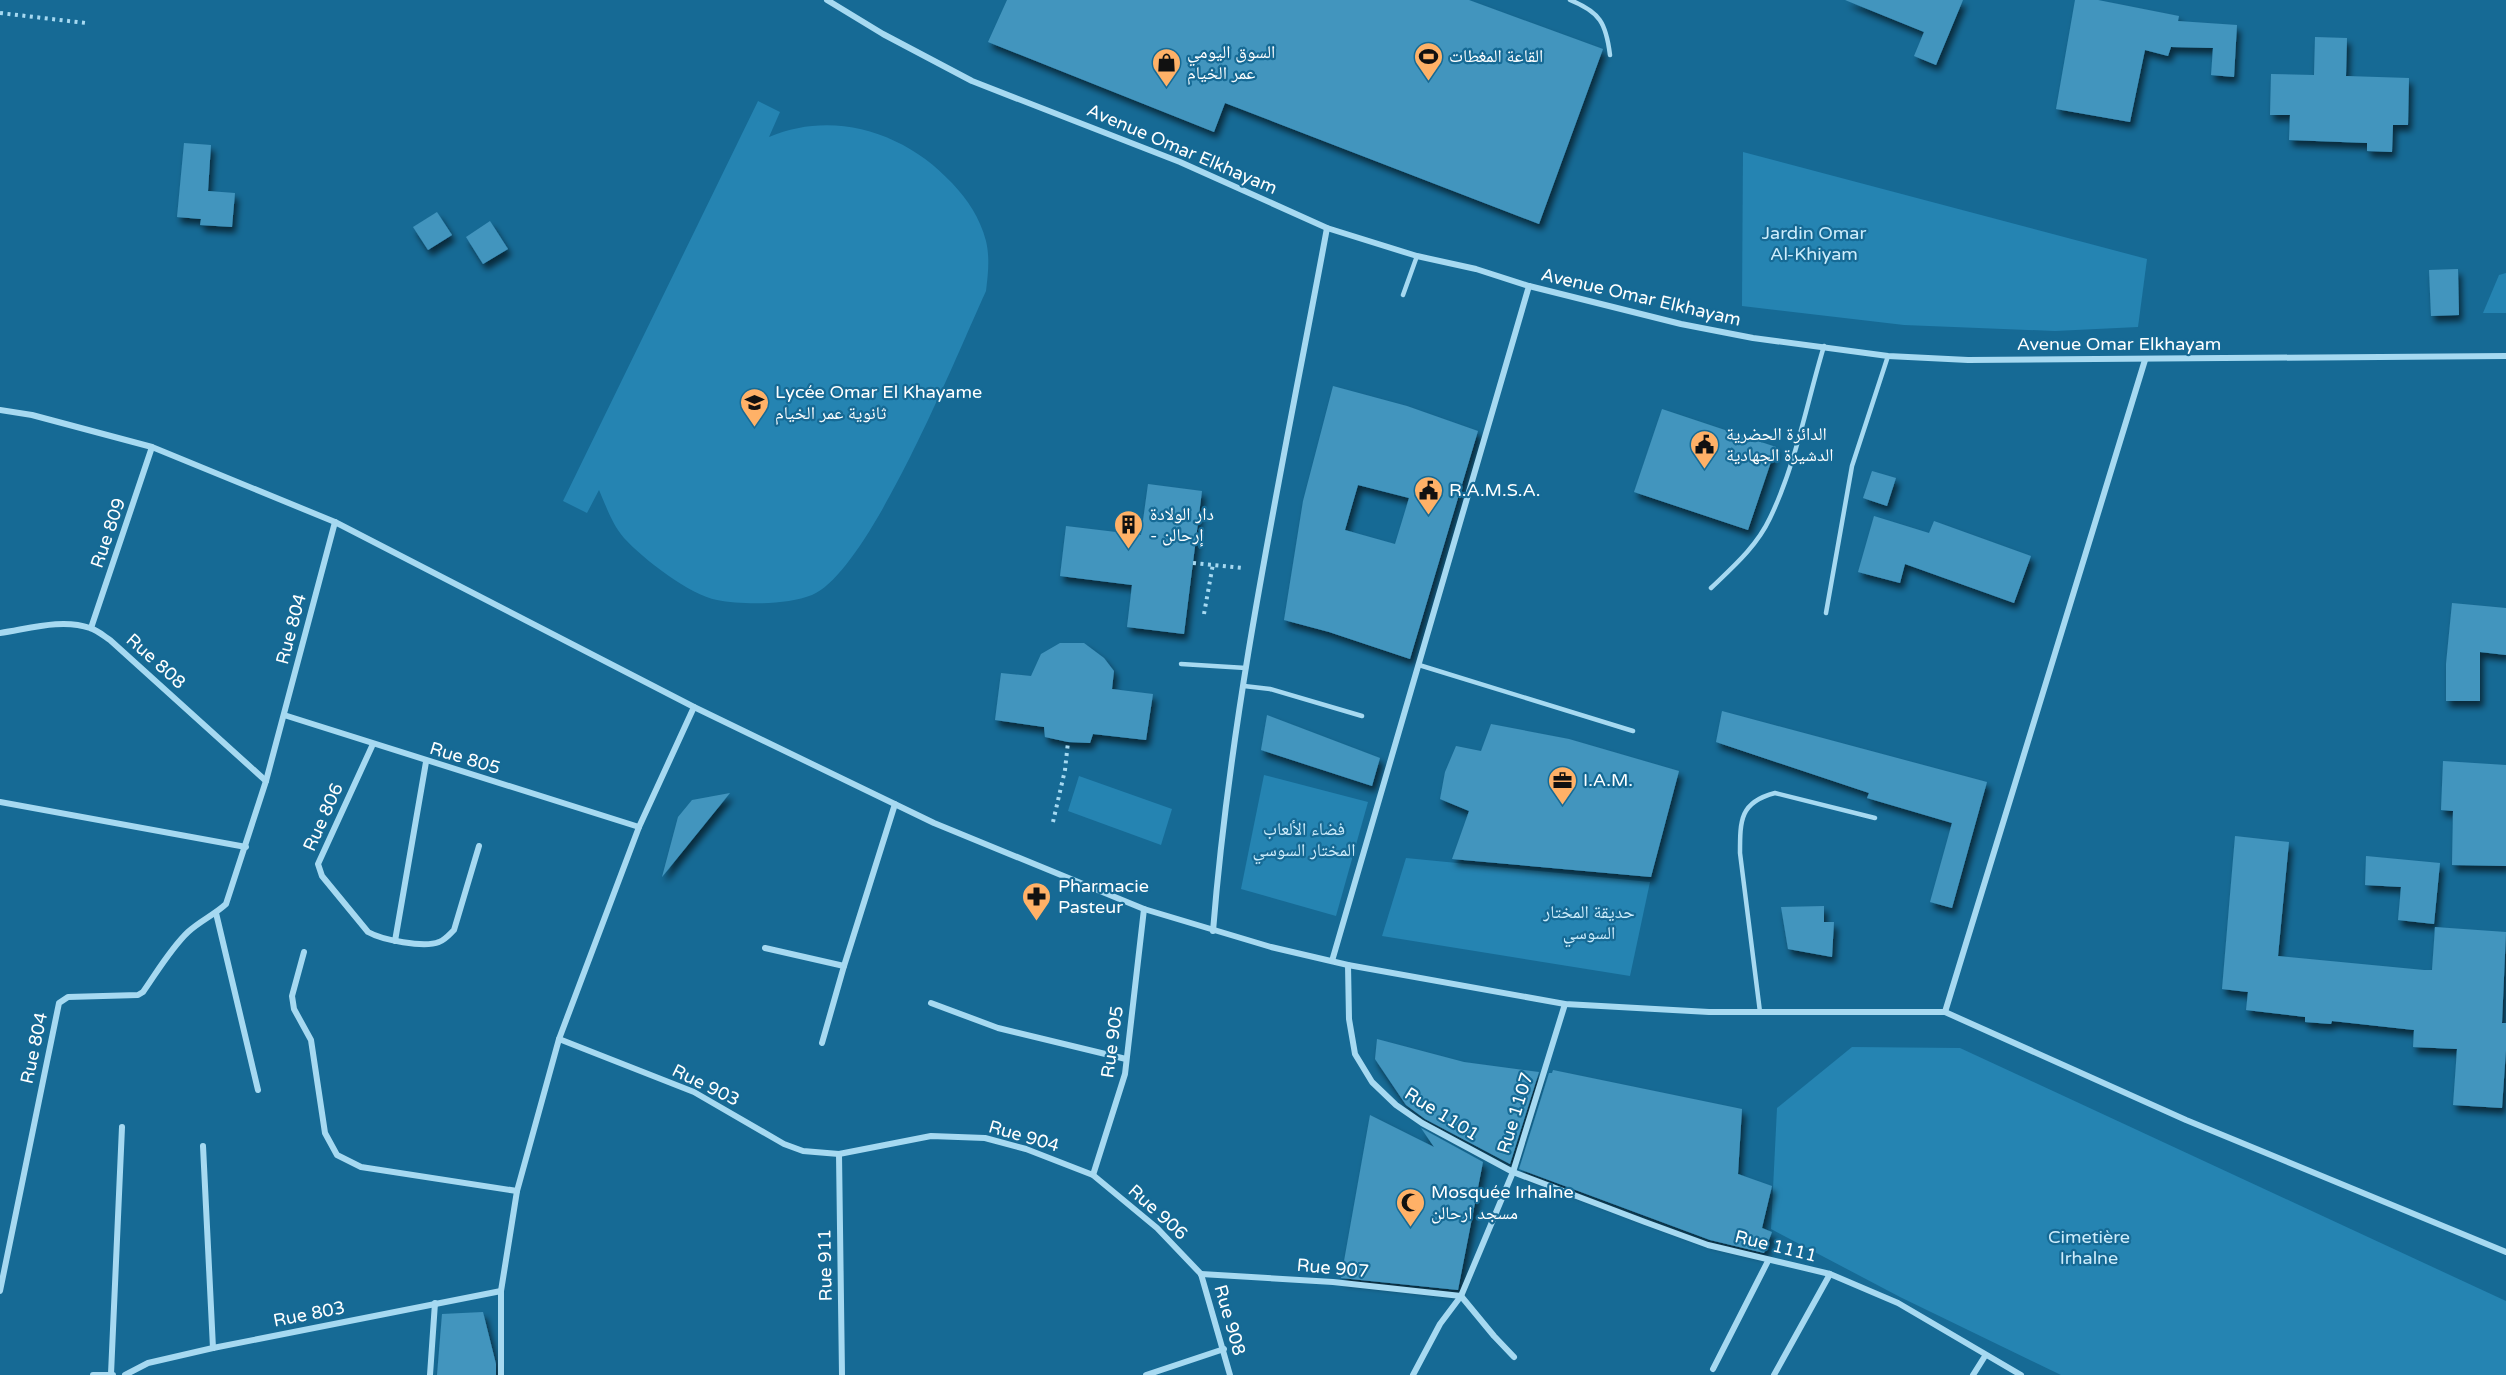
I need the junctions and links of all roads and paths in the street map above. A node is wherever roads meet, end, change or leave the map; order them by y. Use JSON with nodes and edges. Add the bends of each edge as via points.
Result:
{"nodes":[{"id":1,"x":827,"y":0,"type":"edge"},
{"id":2,"x":1570,"y":0,"type":"edge"},
{"id":3,"x":0,"y":13,"type":"edge"},
{"id":4,"x":86,"y":23,"type":"dead end"},
{"id":5,"x":1610,"y":55,"type":"dead end"},
{"id":6,"x":1328,"y":228,"type":"junction"},
{"id":7,"x":1417,"y":256,"type":"junction"},
{"id":8,"x":1529,"y":286,"type":"junction"},
{"id":9,"x":1403,"y":295,"type":"dead end"},
{"id":10,"x":1824,"y":346,"type":"junction"},
{"id":11,"x":1888,"y":356,"type":"junction"},
{"id":12,"x":2506,"y":356,"type":"edge"},
{"id":13,"x":2145,"y":360,"type":"junction"},
{"id":14,"x":0,"y":410,"type":"edge"},
{"id":15,"x":152,"y":447,"type":"junction"},
{"id":16,"x":335,"y":522,"type":"junction"},
{"id":17,"x":1193,"y":563,"type":"dead end"},
{"id":18,"x":1213,"y":564,"type":"junction"},
{"id":19,"x":1243,"y":568,"type":"dead end"},
{"id":20,"x":1711,"y":588,"type":"dead end"},
{"id":21,"x":1204,"y":614,"type":"dead end"},
{"id":22,"x":1826,"y":614,"type":"dead end"},
{"id":23,"x":91,"y":628,"type":"junction"},
{"id":24,"x":0,"y":633,"type":"edge"},
{"id":25,"x":1181,"y":664,"type":"dead end"},
{"id":26,"x":1419,"y":665,"type":"junction"},
{"id":27,"x":1246,"y":668,"type":"junction"},
{"id":28,"x":1244,"y":686,"type":"junction"},
{"id":29,"x":694,"y":707,"type":"junction"},
{"id":30,"x":284,"y":715,"type":"junction"},
{"id":31,"x":1362,"y":716,"type":"dead end"},
{"id":32,"x":1633,"y":731,"type":"dead end"},
{"id":33,"x":1068,"y":742,"type":"dead end"},
{"id":34,"x":373,"y":744,"type":"junction"},
{"id":35,"x":426,"y":762,"type":"junction"},
{"id":36,"x":266,"y":781,"type":"junction"},
{"id":37,"x":0,"y":802,"type":"edge"},
{"id":38,"x":895,"y":804,"type":"junction"},
{"id":39,"x":1875,"y":818,"type":"dead end"},
{"id":40,"x":1053,"y":822,"type":"dead end"},
{"id":41,"x":639,"y":827,"type":"junction"},
{"id":42,"x":479,"y":846,"type":"dead end"},
{"id":43,"x":246,"y":847,"type":"junction"},
{"id":44,"x":1143,"y":909,"type":"junction"},
{"id":45,"x":216,"y":913,"type":"junction"},
{"id":46,"x":1213,"y":932,"type":"junction"},
{"id":47,"x":396,"y":941,"type":"junction"},
{"id":48,"x":765,"y":948,"type":"dead end"},
{"id":49,"x":304,"y":952,"type":"dead end"},
{"id":50,"x":1332,"y":961,"type":"junction"},
{"id":51,"x":1348,"y":965,"type":"junction"},
{"id":52,"x":844,"y":966,"type":"junction"},
{"id":53,"x":930,"y":1003,"type":"dead end"},
{"id":54,"x":1565,"y":1004,"type":"junction"},
{"id":55,"x":1760,"y":1012,"type":"junction"},
{"id":56,"x":1945,"y":1012,"type":"junction"},
{"id":57,"x":559,"y":1039,"type":"junction"},
{"id":58,"x":822,"y":1044,"type":"dead end"},
{"id":59,"x":1126,"y":1059,"type":"junction"},
{"id":60,"x":258,"y":1090,"type":"dead end"},
{"id":61,"x":122,"y":1127,"type":"dead end"},
{"id":62,"x":203,"y":1146,"type":"dead end"},
{"id":63,"x":838,"y":1154,"type":"junction"},
{"id":64,"x":1513,"y":1172,"type":"junction"},
{"id":65,"x":1093,"y":1175,"type":"junction"},
{"id":66,"x":517,"y":1191,"type":"junction"},
{"id":67,"x":2506,"y":1252,"type":"edge"},
{"id":68,"x":1768,"y":1261,"type":"junction"},
{"id":69,"x":1201,"y":1274,"type":"junction"},
{"id":70,"x":1830,"y":1274,"type":"junction"},
{"id":71,"x":0,"y":1291,"type":"edge"},
{"id":72,"x":501,"y":1291,"type":"junction"},
{"id":73,"x":1461,"y":1296,"type":"junction"},
{"id":74,"x":435,"y":1304,"type":"junction"},
{"id":75,"x":213,"y":1348,"type":"junction"},
{"id":76,"x":1224,"y":1349,"type":"junction"},
{"id":77,"x":1985,"y":1356,"type":"junction"},
{"id":78,"x":1514,"y":1357,"type":"dead end"},
{"id":79,"x":1713,"y":1369,"type":"dead end"},
{"id":80,"x":93,"y":1375,"type":"edge"},
{"id":81,"x":112,"y":1375,"type":"edge"},
{"id":82,"x":125,"y":1375,"type":"edge"},
{"id":83,"x":430,"y":1375,"type":"edge"},
{"id":84,"x":501,"y":1375,"type":"edge"},
{"id":85,"x":842,"y":1375,"type":"edge"},
{"id":86,"x":1146,"y":1375,"type":"edge"},
{"id":87,"x":1230,"y":1375,"type":"edge"},
{"id":88,"x":1413,"y":1375,"type":"edge"},
{"id":89,"x":1774,"y":1375,"type":"edge"},
{"id":90,"x":1973,"y":1375,"type":"edge"},
{"id":91,"x":2021,"y":1375,"type":"edge"}],
"edges":[{"from":1,"to":6,"type":"street","name":"Avenue Omar Elkhayam","via":[[972,81],[1180,162]]},
{"from":2,"to":5,"type":"lane","via":[[1588,8],[1602,21]]},
{"from":3,"to":4,"type":"path"},
{"from":6,"to":7,"type":"street","name":"Avenue Omar Elkhayam"},
{"from":6,"to":27,"type":"street"},
{"from":7,"to":8,"type":"street","name":"Avenue Omar Elkhayam"},
{"from":7,"to":9,"type":"lane"},
{"from":8,"to":10,"type":"street","name":"Avenue Omar Elkhayam","via":[[1681,324]]},
{"from":8,"to":26,"type":"street"},
{"from":10,"to":11,"type":"street","name":"Avenue Omar Elkhayam"},
{"from":10,"to":20,"type":"lane","via":[[1790,465],[1770,519],[1747,553]]},
{"from":11,"to":13,"type":"street","name":"Avenue Omar Elkhayam"},
{"from":11,"to":22,"type":"lane","via":[[1852,466]]},
{"from":12,"to":13,"type":"street","name":"Avenue Omar Elkhayam"},
{"from":13,"to":56,"type":"street"},
{"from":14,"to":15,"type":"street"},
{"from":15,"to":16,"type":"street"},
{"from":15,"to":23,"type":"street","name":"Rue 809"},
{"from":16,"to":29,"type":"street"},
{"from":16,"to":30,"type":"street","name":"Rue 804"},
{"from":17,"to":18,"type":"path"},
{"from":18,"to":19,"type":"path"},
{"from":18,"to":21,"type":"path"},
{"from":23,"to":24,"type":"street","name":"Rue 808","via":[[55,625]]},
{"from":23,"to":36,"type":"street","name":"Rue 808","via":[[110,640]]},
{"from":25,"to":27,"type":"lane"},
{"from":26,"to":32,"type":"lane"},
{"from":26,"to":50,"type":"street"},
{"from":27,"to":28,"type":"street"},
{"from":28,"to":31,"type":"lane"},
{"from":28,"to":46,"type":"street","via":[[1221,834]]},
{"from":29,"to":38,"type":"street"},
{"from":29,"to":41,"type":"street"},
{"from":30,"to":34,"type":"street","name":"Rue 805"},
{"from":30,"to":36,"type":"street","name":"Rue 804"},
{"from":33,"to":40,"type":"path"},
{"from":34,"to":35,"type":"street","name":"Rue 805"},
{"from":34,"to":47,"type":"street","name":"Rue 806","via":[[318,870],[368,932]]},
{"from":35,"to":41,"type":"street","name":"Rue 805"},
{"from":35,"to":47,"type":"street"},
{"from":36,"to":43,"type":"street","name":"Rue 804"},
{"from":37,"to":43,"type":"street"},
{"from":38,"to":44,"type":"street"},
{"from":38,"to":52,"type":"street"},
{"from":39,"to":55,"type":"lane","via":[[1775,793],[1759,797],[1747,806],[1740,828],[1740,853]]},
{"from":41,"to":57,"type":"street"},
{"from":42,"to":47,"type":"street","name":"Rue 806","via":[[454,930],[432,944]]},
{"from":43,"to":45,"type":"street","name":"Rue 804","via":[[229,898]]},
{"from":44,"to":46,"type":"street"},
{"from":44,"to":59,"type":"street","name":"Rue 905"},
{"from":45,"to":60,"type":"street"},
{"from":45,"to":71,"type":"street","name":"Rue 804","via":[[186,933],[138,995],[68,997],[59,1003]]},
{"from":46,"to":50,"type":"street"},
{"from":48,"to":52,"type":"street"},
{"from":49,"to":66,"type":"street","via":[[292,996],[294,1010],[311,1040],[325,1133],[337,1155],[362,1167]]},
{"from":50,"to":51,"type":"street"},
{"from":51,"to":54,"type":"street"},
{"from":51,"to":64,"type":"street","name":"Rue 1101","via":[[1350,1034],[1355,1054],[1372,1082],[1422,1123]]},
{"from":52,"to":58,"type":"street"},
{"from":53,"to":59,"type":"street","via":[[998,1028]]},
{"from":54,"to":55,"type":"street"},
{"from":54,"to":64,"type":"street","name":"Rue 1107"},
{"from":55,"to":56,"type":"street"},
{"from":56,"to":67,"type":"street","via":[[2186,1119]]},
{"from":57,"to":63,"type":"street","name":"Rue 903","via":[[694,1092],[784,1144],[803,1151]]},
{"from":57,"to":66,"type":"street"},
{"from":59,"to":65,"type":"street","name":"Rue 905","via":[[1125,1074]]},
{"from":61,"to":81,"type":"street"},
{"from":62,"to":75,"type":"street"},
{"from":63,"to":65,"type":"street","name":"Rue 904","via":[[931,1136],[986,1138]]},
{"from":63,"to":85,"type":"street","name":"Rue 911"},
{"from":64,"to":68,"type":"street","name":"Rue 1111","via":[[1708,1245]]},
{"from":64,"to":73,"type":"street","name":"Rue 1107"},
{"from":65,"to":69,"type":"street","name":"Rue 906","via":[[1157,1228]]},
{"from":66,"to":72,"type":"street"},
{"from":68,"to":70,"type":"street","name":"Rue 1111"},
{"from":68,"to":79,"type":"street"},
{"from":69,"to":73,"type":"street","name":"Rue 907","via":[[1333,1282]]},
{"from":69,"to":76,"type":"street","name":"Rue 908"},
{"from":70,"to":77,"type":"street","name":"Rue 1111","via":[[1898,1302]]},
{"from":70,"to":89,"type":"street"},
{"from":72,"to":74,"type":"street","name":"Rue 803"},
{"from":72,"to":84,"type":"street"},
{"from":73,"to":78,"type":"street"},
{"from":73,"to":88,"type":"street","name":"Rue 1107","via":[[1440,1324]]},
{"from":74,"to":75,"type":"street","name":"Rue 803"},
{"from":74,"to":83,"type":"street"},
{"from":75,"to":82,"type":"street","name":"Rue 803","via":[[148,1363]]},
{"from":76,"to":86,"type":"street"},
{"from":76,"to":87,"type":"street","name":"Rue 908"},
{"from":77,"to":90,"type":"street"},
{"from":77,"to":91,"type":"street","name":"Rue 1111"},
{"from":80,"to":81,"type":"street"}]}
